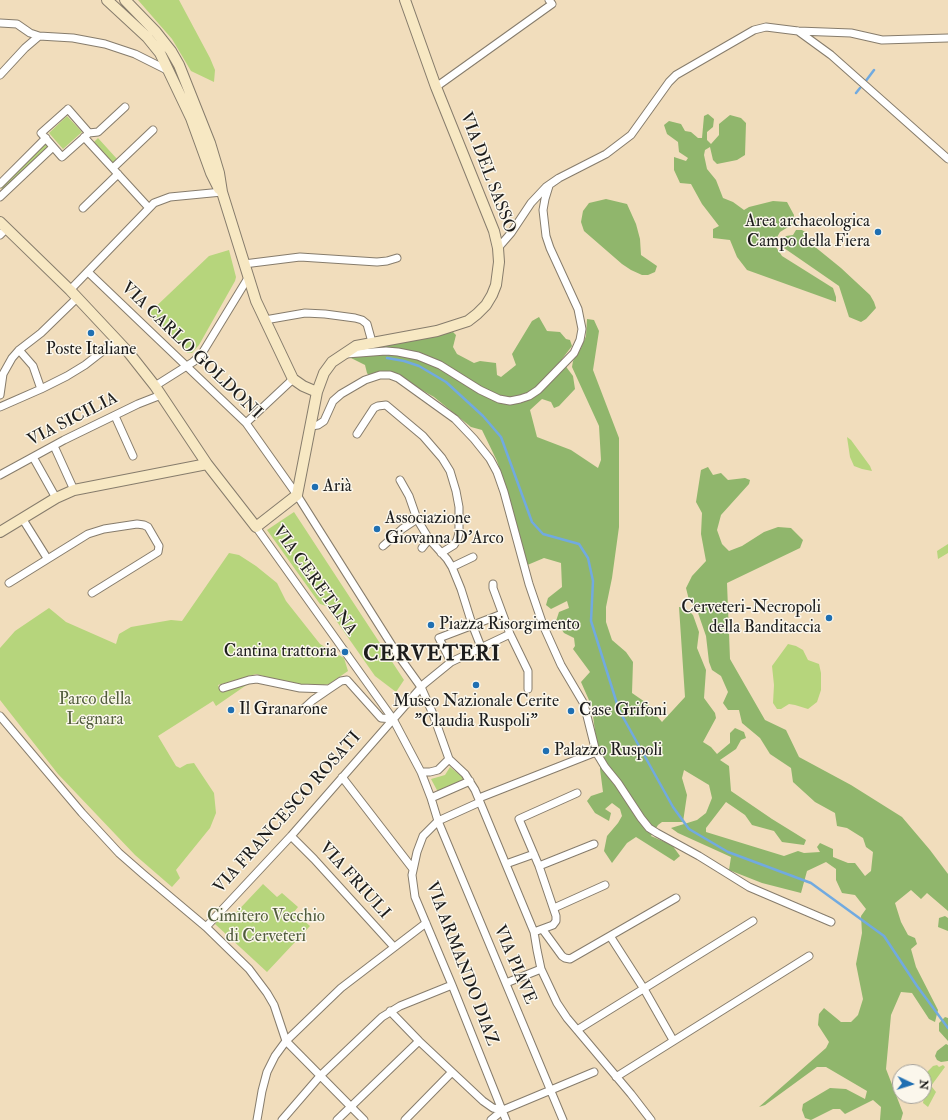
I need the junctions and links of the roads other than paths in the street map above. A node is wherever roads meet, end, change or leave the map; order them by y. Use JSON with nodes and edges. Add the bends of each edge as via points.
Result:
{"nodes":[{"id":1,"x":107,"y":0,"type":"edge"},
{"id":2,"x":125,"y":0,"type":"edge"},
{"id":3,"x":405,"y":0,"type":"edge"},
{"id":4,"x":549,"y":0,"type":"edge"},
{"id":5,"x":0,"y":23,"type":"edge"},
{"id":6,"x":798,"y":31,"type":"junction"},
{"id":7,"x":39,"y":36,"type":"junction"},
{"id":8,"x":948,"y":38,"type":"edge"},
{"id":9,"x":170,"y":72,"type":"junction"},
{"id":10,"x":0,"y":75,"type":"edge"},
{"id":11,"x":436,"y":87,"type":"junction"},
{"id":12,"x":125,"y":107,"type":"dead end"},
{"id":13,"x":153,"y":130,"type":"dead end"},
{"id":14,"x":87,"y":135,"type":"junction"},
{"id":15,"x":46,"y":138,"type":"junction"},
{"id":16,"x":54,"y":147,"type":"junction"},
{"id":17,"x":948,"y":159,"type":"edge"},
{"id":18,"x":112,"y":168,"type":"junction"},
{"id":19,"x":118,"y":174,"type":"junction"},
{"id":20,"x":0,"y":184,"type":"edge"},
{"id":21,"x":550,"y":184,"type":"junction"},
{"id":22,"x":222,"y":192,"type":"junction"},
{"id":23,"x":0,"y":197,"type":"edge"},
{"id":24,"x":83,"y":208,"type":"dead end"},
{"id":25,"x":149,"y":208,"type":"junction"},
{"id":26,"x":2,"y":228,"type":"edge"},
{"id":27,"x":498,"y":248,"type":"junction"},
{"id":28,"x":397,"y":258,"type":"dead end"},
{"id":29,"x":244,"y":264,"type":"junction"},
{"id":30,"x":88,"y":272,"type":"junction"},
{"id":31,"x":248,"y":278,"type":"junction"},
{"id":32,"x":74,"y":294,"type":"junction"},
{"id":33,"x":265,"y":320,"type":"junction"},
{"id":34,"x":117,"y":340,"type":"junction"},
{"id":35,"x":372,"y":342,"type":"junction"},
{"id":36,"x":19,"y":350,"type":"junction"},
{"id":37,"x":346,"y":354,"type":"junction"},
{"id":38,"x":186,"y":365,"type":"junction"},
{"id":39,"x":293,"y":379,"type":"junction"},
{"id":40,"x":155,"y":386,"type":"junction"},
{"id":41,"x":41,"y":389,"type":"junction"},
{"id":42,"x":317,"y":392,"type":"junction"},
{"id":43,"x":0,"y":395,"type":"edge"},
{"id":44,"x":161,"y":395,"type":"junction"},
{"id":45,"x":0,"y":407,"type":"edge"},
{"id":46,"x":115,"y":416,"type":"junction"},
{"id":47,"x":246,"y":423,"type":"junction"},
{"id":48,"x":311,"y":426,"type":"junction"},
{"id":49,"x":357,"y":434,"type":"dead end"},
{"id":50,"x":54,"y":446,"type":"junction"},
{"id":51,"x":133,"y":456,"type":"dead end"},
{"id":52,"x":33,"y":457,"type":"junction"},
{"id":53,"x":207,"y":464,"type":"junction"},
{"id":54,"x":0,"y":474,"type":"edge"},
{"id":55,"x":400,"y":480,"type":"dead end"},
{"id":56,"x":74,"y":490,"type":"junction"},
{"id":57,"x":297,"y":495,"type":"junction"},
{"id":58,"x":56,"y":498,"type":"junction"},
{"id":59,"x":22,"y":518,"type":"junction"},
{"id":60,"x":417,"y":519,"type":"junction"},
{"id":61,"x":256,"y":527,"type":"junction"},
{"id":62,"x":0,"y":532,"type":"edge"},
{"id":63,"x":429,"y":539,"type":"junction"},
{"id":64,"x":383,"y":546,"type":"dead end"},
{"id":65,"x":422,"y":548,"type":"dead end"},
{"id":66,"x":441,"y":553,"type":"junction"},
{"id":67,"x":473,"y":557,"type":"dead end"},
{"id":68,"x":47,"y":558,"type":"junction"},
{"id":69,"x":452,"y":567,"type":"junction"},
{"id":70,"x":9,"y":583,"type":"dead end"},
{"id":71,"x":494,"y":584,"type":"dead end"},
{"id":72,"x":92,"y":593,"type":"dead end"},
{"id":73,"x":502,"y":614,"type":"junction"},
{"id":74,"x":472,"y":624,"type":"junction"},
{"id":75,"x":510,"y":634,"type":"junction"},
{"id":76,"x":481,"y":647,"type":"junction"},
{"id":77,"x":451,"y":662,"type":"junction"},
{"id":78,"x":421,"y":687,"type":"junction"},
{"id":79,"x":223,"y":688,"type":"dead end"},
{"id":80,"x":329,"y":689,"type":"junction"},
{"id":81,"x":528,"y":689,"type":"dead end"},
{"id":82,"x":302,"y":710,"type":"dead end"},
{"id":83,"x":0,"y":716,"type":"edge"},
{"id":84,"x":393,"y":719,"type":"junction"},
{"id":85,"x":596,"y":752,"type":"junction"},
{"id":86,"x":448,"y":759,"type":"junction"},
{"id":87,"x":421,"y":772,"type":"junction"},
{"id":88,"x":342,"y":777,"type":"junction"},
{"id":89,"x":470,"y":781,"type":"junction"},
{"id":90,"x":577,"y":793,"type":"dead end"},
{"id":91,"x":431,"y":798,"type":"junction"},
{"id":92,"x":479,"y":800,"type":"junction"},
{"id":93,"x":438,"y":821,"type":"junction"},
{"id":94,"x":291,"y":836,"type":"junction"},
{"id":95,"x":594,"y":844,"type":"dead end"},
{"id":96,"x":534,"y":854,"type":"junction"},
{"id":97,"x":506,"y":864,"type":"junction"},
{"id":98,"x":539,"y":866,"type":"junction"},
{"id":99,"x":413,"y":869,"type":"junction"},
{"id":100,"x":605,"y":885,"type":"dead end"},
{"id":101,"x":676,"y":898,"type":"dead end"},
{"id":102,"x":554,"y":908,"type":"junction"},
{"id":103,"x":753,"y":921,"type":"dead end"},
{"id":104,"x":831,"y":922,"type":"dead end"},
{"id":105,"x":426,"y":923,"type":"junction"},
{"id":106,"x":206,"y":927,"type":"junction"},
{"id":107,"x":543,"y":930,"type":"junction"},
{"id":108,"x":534,"y":932,"type":"junction"},
{"id":109,"x":610,"y":936,"type":"junction"},
{"id":110,"x":394,"y":947,"type":"junction"},
{"id":111,"x":809,"y":956,"type":"dead end"},
{"id":112,"x":541,"y":968,"type":"junction"},
{"id":113,"x":506,"y":983,"type":"junction"},
{"id":114,"x":452,"y":985,"type":"junction"},
{"id":115,"x":644,"y":989,"type":"junction"},
{"id":116,"x":390,"y":1011,"type":"junction"},
{"id":117,"x":577,"y":1030,"type":"junction"},
{"id":118,"x":673,"y":1040,"type":"junction"},
{"id":119,"x":286,"y":1041,"type":"junction"},
{"id":120,"x":419,"y":1041,"type":"junction"},
{"id":121,"x":452,"y":1072,"type":"junction"},
{"id":122,"x":594,"y":1072,"type":"dead end"},
{"id":123,"x":320,"y":1076,"type":"junction"},
{"id":124,"x":616,"y":1076,"type":"junction"},
{"id":125,"x":550,"y":1090,"type":"junction"},
{"id":126,"x":350,"y":1106,"type":"junction"},
{"id":127,"x":502,"y":1110,"type":"junction"},
{"id":128,"x":257,"y":1120,"type":"edge"},
{"id":129,"x":282,"y":1120,"type":"edge"},
{"id":130,"x":337,"y":1120,"type":"edge"},
{"id":131,"x":364,"y":1120,"type":"edge"},
{"id":132,"x":405,"y":1120,"type":"edge"},
{"id":133,"x":491,"y":1120,"type":"edge"},
{"id":134,"x":506,"y":1120,"type":"edge"},
{"id":135,"x":563,"y":1120,"type":"edge"},
{"id":136,"x":651,"y":1120,"type":"edge"}],
"edges":[{"from":1,"to":9,"type":"street","via":[[153,43]]},
{"from":2,"to":22,"type":"street","via":[[172,51],[210,143]]},
{"from":3,"to":11,"type":"street","name":"VIA DEL SASSO"},
{"from":4,"to":11,"type":"street","via":[[552,4]]},
{"from":5,"to":7,"type":"street","via":[[17,24]]},
{"from":6,"to":8,"type":"street","via":[[851,33],[882,40]]},
{"from":6,"to":17,"type":"street","via":[[831,55]]},
{"from":6,"to":21,"type":"street","via":[[766,27],[754,30],[676,75],[631,135],[606,154]]},
{"from":7,"to":9,"type":"street","via":[[84,39],[114,46]]},
{"from":7,"to":10,"type":"street"},
{"from":9,"to":22,"type":"street","via":[[196,128],[214,179]]},
{"from":11,"to":27,"type":"street","name":"VIA DEL SASSO","via":[[492,226]]},
{"from":12,"to":14,"type":"street","via":[[98,132]]},
{"from":13,"to":18,"type":"street"},
{"from":14,"to":15,"type":"street","via":[[68,109],[42,133]]},
{"from":14,"to":16,"type":"street","via":[[62,157]]},
{"from":14,"to":18,"type":"street"},
{"from":15,"to":16,"type":"street"},
{"from":15,"to":20,"type":"street"},
{"from":16,"to":23,"type":"street"},
{"from":18,"to":19,"type":"street"},
{"from":19,"to":24,"type":"street"},
{"from":19,"to":25,"type":"street"},
{"from":21,"to":27,"type":"street","via":[[534,199]]},
{"from":21,"to":37,"type":"street","via":[[543,210],[546,236],[578,309],[582,329],[574,353],[538,390],[520,399],[499,399],[418,356],[386,351]]},
{"from":22,"to":25,"type":"street","via":[[170,197],[157,201]]},
{"from":22,"to":29,"type":"street"},
{"from":25,"to":30,"type":"street"},
{"from":26,"to":32,"type":"street","name":"VIA CERETANA"},
{"from":27,"to":35,"type":"street","name":"VIA DEL SASSO","via":[[499,265],[495,287],[486,305],[475,316],[460,325],[443,330]]},
{"from":28,"to":29,"type":"street","via":[[377,262],[300,257]]},
{"from":29,"to":31,"type":"street"},
{"from":30,"to":32,"type":"street"},
{"from":30,"to":38,"type":"street","name":"VIA CARLO GOLDONI"},
{"from":31,"to":33,"type":"street"},
{"from":31,"to":38,"type":"street","via":[[205,350]]},
{"from":32,"to":34,"type":"street","name":"VIA CERETANA"},
{"from":32,"to":36,"type":"street","via":[[41,333]]},
{"from":33,"to":35,"type":"street","via":[[305,313],[355,318],[367,324]]},
{"from":33,"to":39,"type":"street"},
{"from":34,"to":40,"type":"street","name":"VIA CERETANA"},
{"from":34,"to":41,"type":"street","via":[[74,372]]},
{"from":35,"to":37,"type":"street","name":"VIA DEL SASSO","via":[[354,346]]},
{"from":36,"to":41,"type":"street","via":[[33,366]]},
{"from":36,"to":43,"type":"street","via":[[5,367]]},
{"from":37,"to":42,"type":"street","name":"VIA DEL SASSO","via":[[328,367]]},
{"from":38,"to":40,"type":"street"},
{"from":38,"to":47,"type":"street","name":"VIA CARLO GOLDONI"},
{"from":39,"to":42,"type":"street"},
{"from":39,"to":47,"type":"street"},
{"from":40,"to":44,"type":"street","name":"VIA CERETANA"},
{"from":41,"to":45,"type":"street"},
{"from":42,"to":48,"type":"street","name":"VIA DEL SASSO"},
{"from":44,"to":46,"type":"street","name":"VIA SICILIA"},
{"from":44,"to":53,"type":"street","name":"VIA CERETANA"},
{"from":46,"to":50,"type":"street","name":"VIA SICILIA"},
{"from":46,"to":51,"type":"street"},
{"from":47,"to":57,"type":"street","name":"VIA CARLO GOLDONI"},
{"from":48,"to":57,"type":"street","name":"VIA DEL SASSO"},
{"from":48,"to":85,"type":"street","via":[[324,421],[333,401],[341,394],[371,377],[388,375],[398,378],[444,410],[474,439],[490,459],[499,476],[537,609],[561,665],[584,704]]},
{"from":49,"to":66,"type":"street","via":[[374,408],[386,406],[439,453],[456,491],[459,512],[457,540]]},
{"from":50,"to":52,"type":"street","name":"VIA SICILIA"},
{"from":50,"to":56,"type":"street"},
{"from":52,"to":54,"type":"street","name":"VIA SICILIA"},
{"from":52,"to":58,"type":"street"},
{"from":53,"to":56,"type":"street"},
{"from":53,"to":61,"type":"street","name":"VIA CERETANA"},
{"from":55,"to":60,"type":"street"},
{"from":56,"to":58,"type":"street"},
{"from":57,"to":61,"type":"street"},
{"from":57,"to":78,"type":"street","name":"VIA CARLO GOLDONI"},
{"from":58,"to":59,"type":"street"},
{"from":59,"to":62,"type":"street"},
{"from":59,"to":68,"type":"street"},
{"from":60,"to":63,"type":"street"},
{"from":60,"to":64,"type":"street"},
{"from":61,"to":84,"type":"street","name":"VIA CERETANA"},
{"from":63,"to":65,"type":"street"},
{"from":63,"to":66,"type":"street"},
{"from":66,"to":69,"type":"street"},
{"from":67,"to":69,"type":"street"},
{"from":68,"to":70,"type":"street"},
{"from":68,"to":72,"type":"street","via":[[84,535],[96,531],[137,524],[148,527],[159,546],[158,552]]},
{"from":69,"to":74,"type":"street","via":[[464,588]]},
{"from":71,"to":73,"type":"street"},
{"from":73,"to":74,"type":"street"},
{"from":73,"to":75,"type":"street"},
{"from":74,"to":76,"type":"street"},
{"from":74,"to":77,"type":"street","via":[[438,638]]},
{"from":75,"to":76,"type":"street","name":"VIA FRANCESCO ROSATI"},
{"from":75,"to":81,"type":"street","via":[[528,671]]},
{"from":76,"to":77,"type":"street","name":"VIA FRANCESCO ROSATI"},
{"from":77,"to":78,"type":"street","name":"VIA FRANCESCO ROSATI"},
{"from":78,"to":84,"type":"street","name":"VIA FRANCESCO ROSATI"},
{"from":78,"to":86,"type":"street","name":"VIA CARLO GOLDONI"},
{"from":79,"to":80,"type":"street","via":[[257,679],[300,688]]},
{"from":80,"to":82,"type":"street"},
{"from":80,"to":84,"type":"street","via":[[347,680],[381,718]]},
{"from":83,"to":106,"type":"street","via":[[67,796],[115,848]]},
{"from":84,"to":87,"type":"street","name":"VIA CERETANA"},
{"from":84,"to":88,"type":"street","name":"VIA FRANCESCO ROSATI"},
{"from":85,"to":92,"type":"street"},
{"from":85,"to":104,"type":"street","via":[[641,818],[653,830],[756,890]]},
{"from":86,"to":87,"type":"street","via":[[438,770]]},
{"from":86,"to":89,"type":"street"},
{"from":87,"to":91,"type":"street","name":"VIA CERETANA"},
{"from":88,"to":94,"type":"street","name":"VIA FRANCESCO ROSATI"},
{"from":88,"to":99,"type":"street"},
{"from":89,"to":91,"type":"street"},
{"from":89,"to":92,"type":"street"},
{"from":90,"to":96,"type":"street","via":[[519,819]]},
{"from":91,"to":93,"type":"street"},
{"from":92,"to":93,"type":"street"},
{"from":92,"to":97,"type":"street"},
{"from":93,"to":99,"type":"street","name":"VIA ARMANDO DIAZ","via":[[421,841]]},
{"from":93,"to":113,"type":"street","name":"VIA PIAVE"},
{"from":94,"to":106,"type":"street","name":"VIA FRANCESCO ROSATI"},
{"from":94,"to":110,"type":"street","name":"VIA FRIULI"},
{"from":95,"to":98,"type":"street"},
{"from":96,"to":97,"type":"street"},
{"from":96,"to":98,"type":"street"},
{"from":97,"to":108,"type":"street"},
{"from":98,"to":102,"type":"street"},
{"from":99,"to":105,"type":"street","name":"VIA ARMANDO DIAZ","via":[[413,890]]},
{"from":100,"to":102,"type":"street"},
{"from":101,"to":109,"type":"street"},
{"from":102,"to":107,"type":"street","via":[[555,923]]},
{"from":103,"to":115,"type":"street"},
{"from":105,"to":110,"type":"street"},
{"from":105,"to":114,"type":"street","name":"VIA ARMANDO DIAZ"},
{"from":106,"to":119,"type":"street","via":[[249,969],[267,993],[277,1011]]},
{"from":107,"to":108,"type":"street"},
{"from":107,"to":109,"type":"street","via":[[562,956],[568,959]]},
{"from":108,"to":112,"type":"street"},
{"from":109,"to":115,"type":"street"},
{"from":110,"to":119,"type":"street","via":[[341,988]]},
{"from":111,"to":118,"type":"street"},
{"from":112,"to":113,"type":"street"},
{"from":112,"to":117,"type":"street","via":[[560,1008]]},
{"from":113,"to":125,"type":"street","name":"VIA PIAVE"},
{"from":114,"to":116,"type":"street"},
{"from":114,"to":127,"type":"street","name":"VIA ARMANDO DIAZ"},
{"from":115,"to":117,"type":"street"},
{"from":115,"to":118,"type":"street"},
{"from":116,"to":120,"type":"street"},
{"from":116,"to":123,"type":"street"},
{"from":117,"to":124,"type":"street"},
{"from":118,"to":124,"type":"street"},
{"from":119,"to":123,"type":"street"},
{"from":119,"to":128,"type":"street","via":[[267,1072]]},
{"from":120,"to":121,"type":"street"},
{"from":120,"to":126,"type":"street"},
{"from":121,"to":127,"type":"street","via":[[488,1105]]},
{"from":121,"to":132,"type":"street"},
{"from":122,"to":125,"type":"street"},
{"from":123,"to":126,"type":"street"},
{"from":123,"to":129,"type":"street"},
{"from":124,"to":136,"type":"street"},
{"from":125,"to":127,"type":"street"},
{"from":125,"to":135,"type":"street","name":"VIA PIAVE"},
{"from":126,"to":130,"type":"street"},
{"from":126,"to":131,"type":"street"},
{"from":127,"to":133,"type":"street"},
{"from":127,"to":134,"type":"street","name":"VIA ARMANDO DIAZ"}]}
